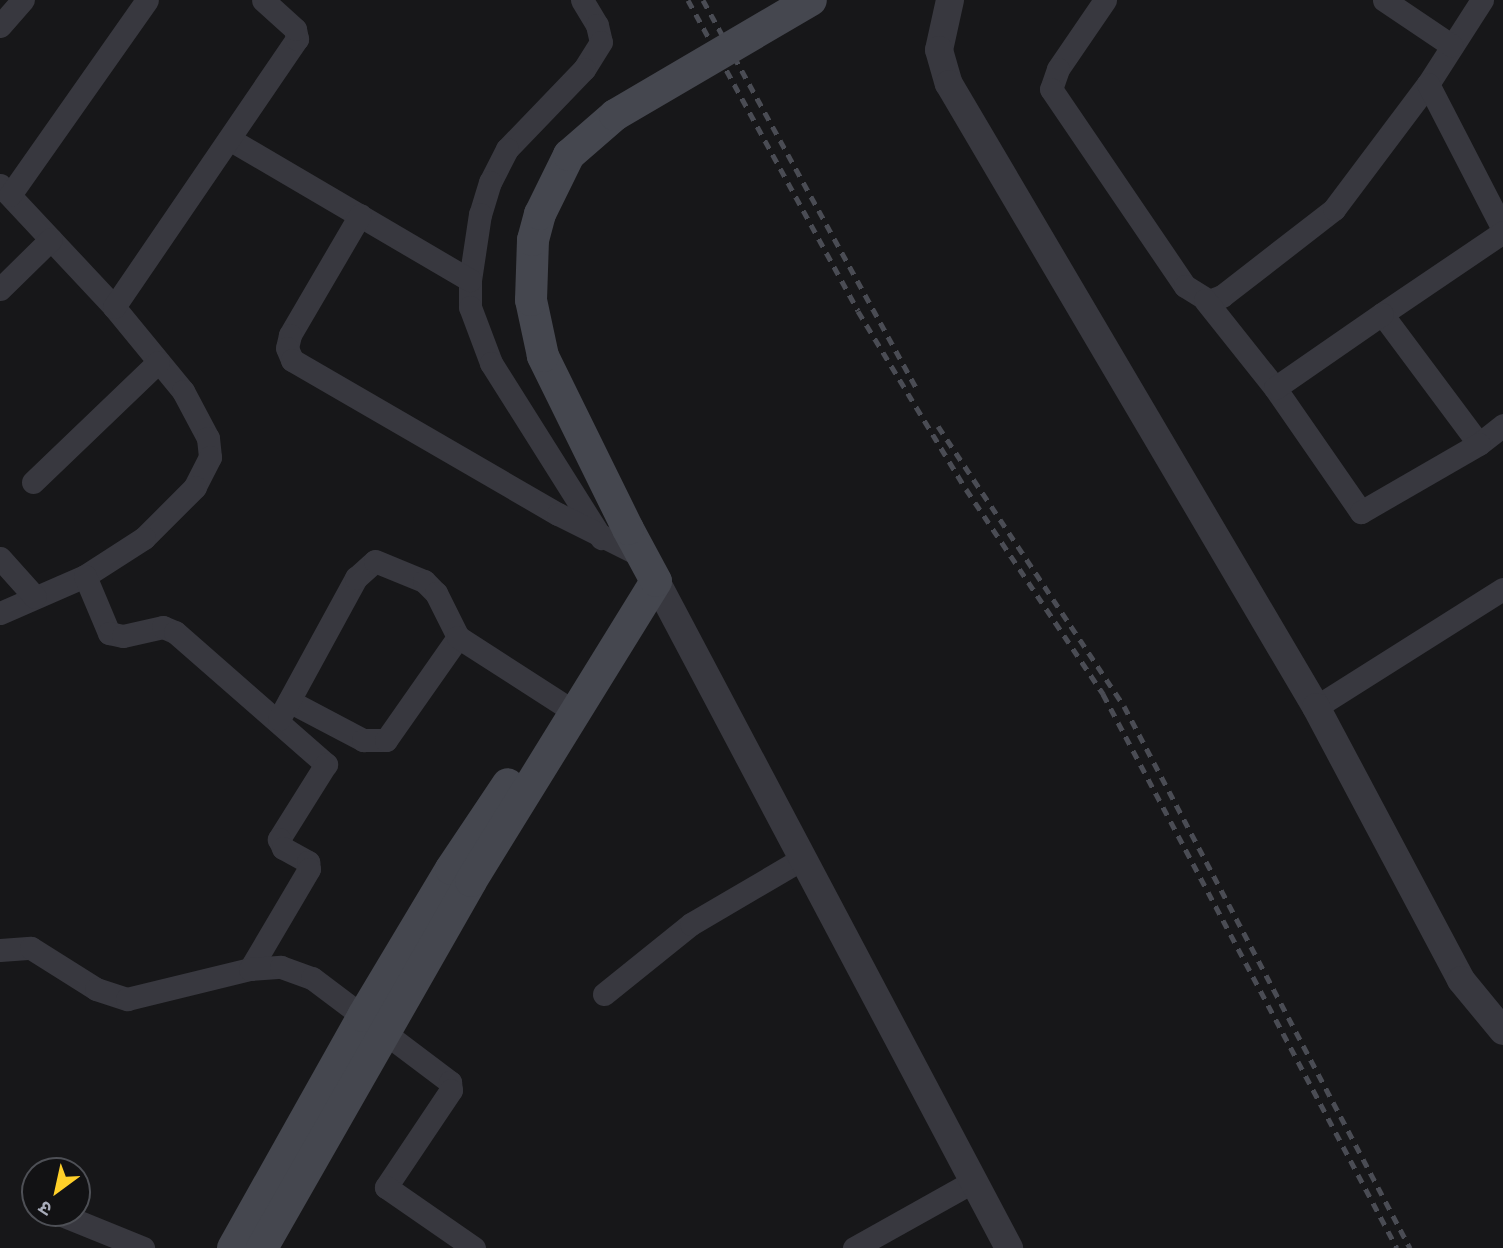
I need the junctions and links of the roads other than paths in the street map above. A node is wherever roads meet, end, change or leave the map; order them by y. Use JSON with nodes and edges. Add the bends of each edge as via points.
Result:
{"nodes":[{"id":1,"x":23,"y":0,"type":"edge"},
{"id":2,"x":147,"y":0,"type":"edge"},
{"id":3,"x":582,"y":0,"type":"edge"},
{"id":4,"x":811,"y":0,"type":"edge"},
{"id":5,"x":950,"y":0,"type":"edge"},
{"id":6,"x":1105,"y":0,"type":"edge"},
{"id":7,"x":1384,"y":0,"type":"edge"},
{"id":8,"x":1482,"y":0,"type":"edge"},
{"id":9,"x":269,"y":2,"type":"edge"},
{"id":10,"x":0,"y":26,"type":"edge"},
{"id":11,"x":1451,"y":45,"type":"junction"},
{"id":12,"x":1428,"y":85,"type":"junction"},
{"id":13,"x":232,"y":140,"type":"junction"},
{"id":14,"x":5,"y":190,"type":"edge"},
{"id":15,"x":360,"y":215,"type":"junction"},
{"id":16,"x":1503,"y":231,"type":"edge"},
{"id":17,"x":51,"y":239,"type":"junction"},
{"id":18,"x":470,"y":280,"type":"junction"},
{"id":19,"x":0,"y":289,"type":"edge"},
{"id":20,"x":1205,"y":299,"type":"junction"},
{"id":21,"x":114,"y":307,"type":"junction"},
{"id":22,"x":1381,"y":314,"type":"junction"},
{"id":23,"x":158,"y":362,"type":"junction"},
{"id":24,"x":1275,"y":388,"type":"junction"},
{"id":25,"x":1503,"y":425,"type":"edge"},
{"id":26,"x":1479,"y":444,"type":"junction"},
{"id":27,"x":33,"y":482,"type":"dead end"},
{"id":28,"x":632,"y":551,"type":"junction"},
{"id":29,"x":0,"y":558,"type":"edge"},
{"id":30,"x":86,"y":576,"type":"junction"},
{"id":31,"x":1503,"y":589,"type":"edge"},
{"id":32,"x":35,"y":597,"type":"junction"},
{"id":33,"x":0,"y":613,"type":"edge"},
{"id":34,"x":621,"y":635,"type":"junction"},
{"id":35,"x":458,"y":637,"type":"junction"},
{"id":36,"x":562,"y":705,"type":"junction"},
{"id":37,"x":1316,"y":707,"type":"junction"},
{"id":38,"x":284,"y":710,"type":"junction"},
{"id":39,"x":802,"y":859,"type":"junction"},
{"id":40,"x":0,"y":950,"type":"edge"},
{"id":41,"x":250,"y":969,"type":"junction"},
{"id":42,"x":604,"y":994,"type":"dead end"},
{"id":43,"x":374,"y":1023,"type":"junction"},
{"id":44,"x":1503,"y":1031,"type":"edge"},
{"id":45,"x":972,"y":1182,"type":"junction"},
{"id":46,"x":91,"y":1226,"type":"edge"},
{"id":47,"x":144,"y":1248,"type":"edge"},
{"id":48,"x":233,"y":1248,"type":"edge"},
{"id":49,"x":262,"y":1248,"type":"edge"},
{"id":50,"x":474,"y":1248,"type":"edge"},
{"id":51,"x":854,"y":1248,"type":"edge"},
{"id":52,"x":1009,"y":1248,"type":"edge"}],
"edges":[{"from":1,"to":10,"type":"street"},
{"from":2,"to":14,"type":"street"},
{"from":3,"to":18,"type":"street","via":[[597,24],[601,42],[584,69],[506,149],[480,214]]},
{"from":4,"to":28,"type":"main road","bridge":true,"via":[[615,114],[569,155],[540,214],[533,240],[531,300],[543,356]]},
{"from":5,"to":37,"type":"street","via":[[939,50],[949,84]]},
{"from":6,"to":20,"type":"street","via":[[1058,69],[1051,89],[1185,286]]},
{"from":7,"to":11,"type":"street"},
{"from":8,"to":11,"type":"street"},
{"from":9,"to":13,"type":"street","via":[[295,29],[297,39]]},
{"from":11,"to":12,"type":"street"},
{"from":12,"to":16,"type":"street"},
{"from":12,"to":20,"type":"street","via":[[1334,209],[1222,296]]},
{"from":13,"to":15,"type":"street"},
{"from":13,"to":21,"type":"street"},
{"from":14,"to":17,"type":"street"},
{"from":15,"to":18,"type":"street"},
{"from":15,"to":28,"type":"street","via":[[290,335],[287,348],[292,360]]},
{"from":16,"to":22,"type":"street"},
{"from":17,"to":19,"type":"street"},
{"from":17,"to":21,"type":"street"},
{"from":18,"to":28,"type":"street","via":[[470,307],[491,363]]},
{"from":20,"to":24,"type":"street"},
{"from":21,"to":23,"type":"street"},
{"from":22,"to":24,"type":"street"},
{"from":22,"to":26,"type":"street"},
{"from":23,"to":27,"type":"street"},
{"from":23,"to":30,"type":"street","via":[[183,391],[208,438],[205,470],[174,510],[144,538]]},
{"from":24,"to":26,"type":"street","via":[[1361,512]]},
{"from":25,"to":26,"type":"street"},
{"from":28,"to":34,"type":"main road"},
{"from":28,"to":39,"type":"street"},
{"from":29,"to":32,"type":"street"},
{"from":30,"to":32,"type":"street"},
{"from":30,"to":38,"type":"street","via":[[109,633],[123,636],[163,627],[175,632]]},
{"from":31,"to":37,"type":"street"},
{"from":32,"to":33,"type":"street"},
{"from":34,"to":36,"type":"main road","via":[[585,672]]},
{"from":34,"to":43,"type":"main road","via":[[589,696]]},
{"from":35,"to":36,"type":"street"},
{"from":35,"to":38,"type":"street","via":[[386,740],[363,740]]},
{"from":35,"to":38,"type":"street","via":[[436,593],[424,582],[375,561],[356,578]]},
{"from":36,"to":43,"type":"main road","via":[[451,869]]},
{"from":37,"to":44,"type":"street","via":[[1461,980]]},
{"from":38,"to":41,"type":"street","via":[[326,764],[279,839],[283,848],[308,862],[309,869]]},
{"from":39,"to":42,"type":"street","via":[[691,924]]},
{"from":39,"to":45,"type":"street"},
{"from":40,"to":41,"type":"street","via":[[31,948],[96,989],[127,999]]},
{"from":41,"to":43,"type":"street","via":[[296,970]]},
{"from":43,"to":48,"type":"main road"},
{"from":43,"to":49,"type":"main road"},
{"from":43,"to":50,"type":"street","via":[[451,1086],[386,1187]]},
{"from":45,"to":51,"type":"street"},
{"from":45,"to":52,"type":"street"},
{"from":46,"to":47,"type":"street"}]}
